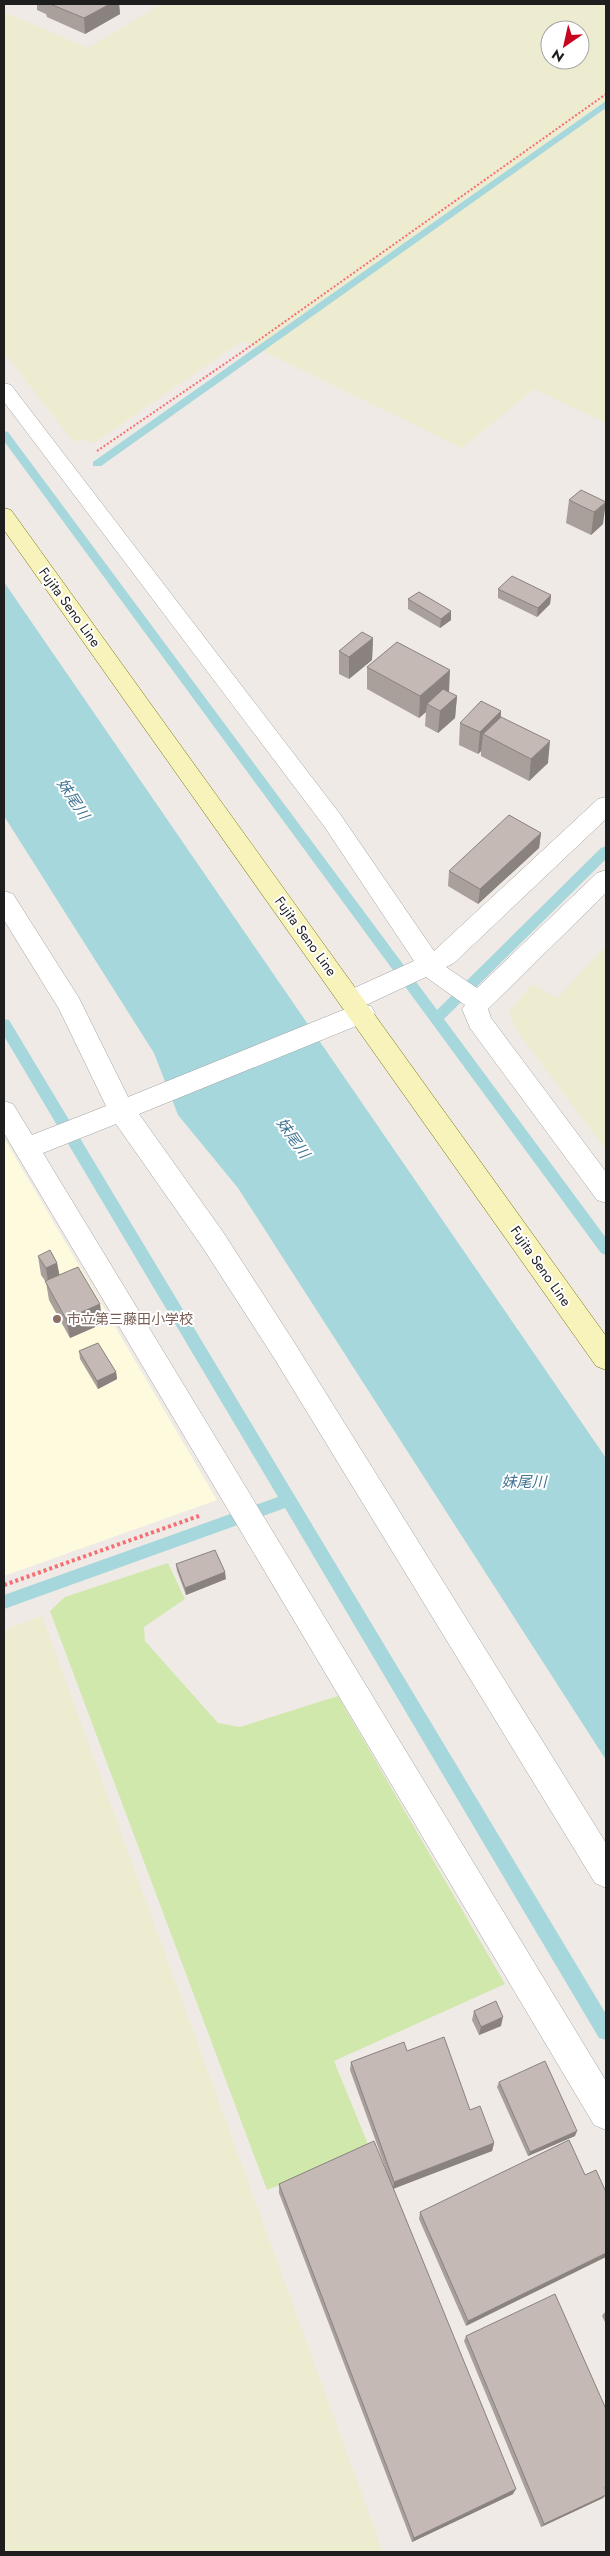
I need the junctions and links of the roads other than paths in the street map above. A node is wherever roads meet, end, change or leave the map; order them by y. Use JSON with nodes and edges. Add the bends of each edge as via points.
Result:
{"nodes":[{"id":1,"x":4,"y":388,"type":"edge"},
{"id":2,"x":4,"y":515,"type":"edge"},
{"id":3,"x":606,"y":805,"type":"edge"},
{"id":4,"x":606,"y":879,"type":"edge"},
{"id":5,"x":4,"y":900,"type":"edge"},
{"id":6,"x":433,"y":972,"type":"junction"},
{"id":7,"x":475,"y":999,"type":"junction"},
{"id":8,"x":357,"y":1007,"type":"junction"},
{"id":9,"x":129,"y":1107,"type":"junction"},
{"id":10,"x":4,"y":1111,"type":"edge"},
{"id":11,"x":26,"y":1150,"type":"junction"},
{"id":12,"x":606,"y":1192,"type":"edge"},
{"id":13,"x":606,"y":1358,"type":"edge"},
{"id":14,"x":606,"y":1872,"type":"edge"},
{"id":15,"x":606,"y":2113,"type":"edge"}],
"edges":[{"from":1,"to":6,"type":"street","via":[[332,820]]},
{"from":2,"to":8,"type":"main road","name":"Fujita Seno Line"},
{"from":3,"to":6,"type":"street","via":[[445,956]]},
{"from":4,"to":7,"type":"street"},
{"from":5,"to":9,"type":"street"},
{"from":6,"to":7,"type":"street"},
{"from":6,"to":8,"type":"street","via":[[388,984]]},
{"from":7,"to":12,"type":"street","via":[[479,1021]]},
{"from":8,"to":9,"type":"street","via":[[332,1025]]},
{"from":8,"to":13,"type":"main road","name":"Fujita Seno Line"},
{"from":9,"to":11,"type":"street"},
{"from":9,"to":14,"type":"street","via":[[284,1350]]},
{"from":10,"to":11,"type":"street"},
{"from":11,"to":15,"type":"street"}]}
